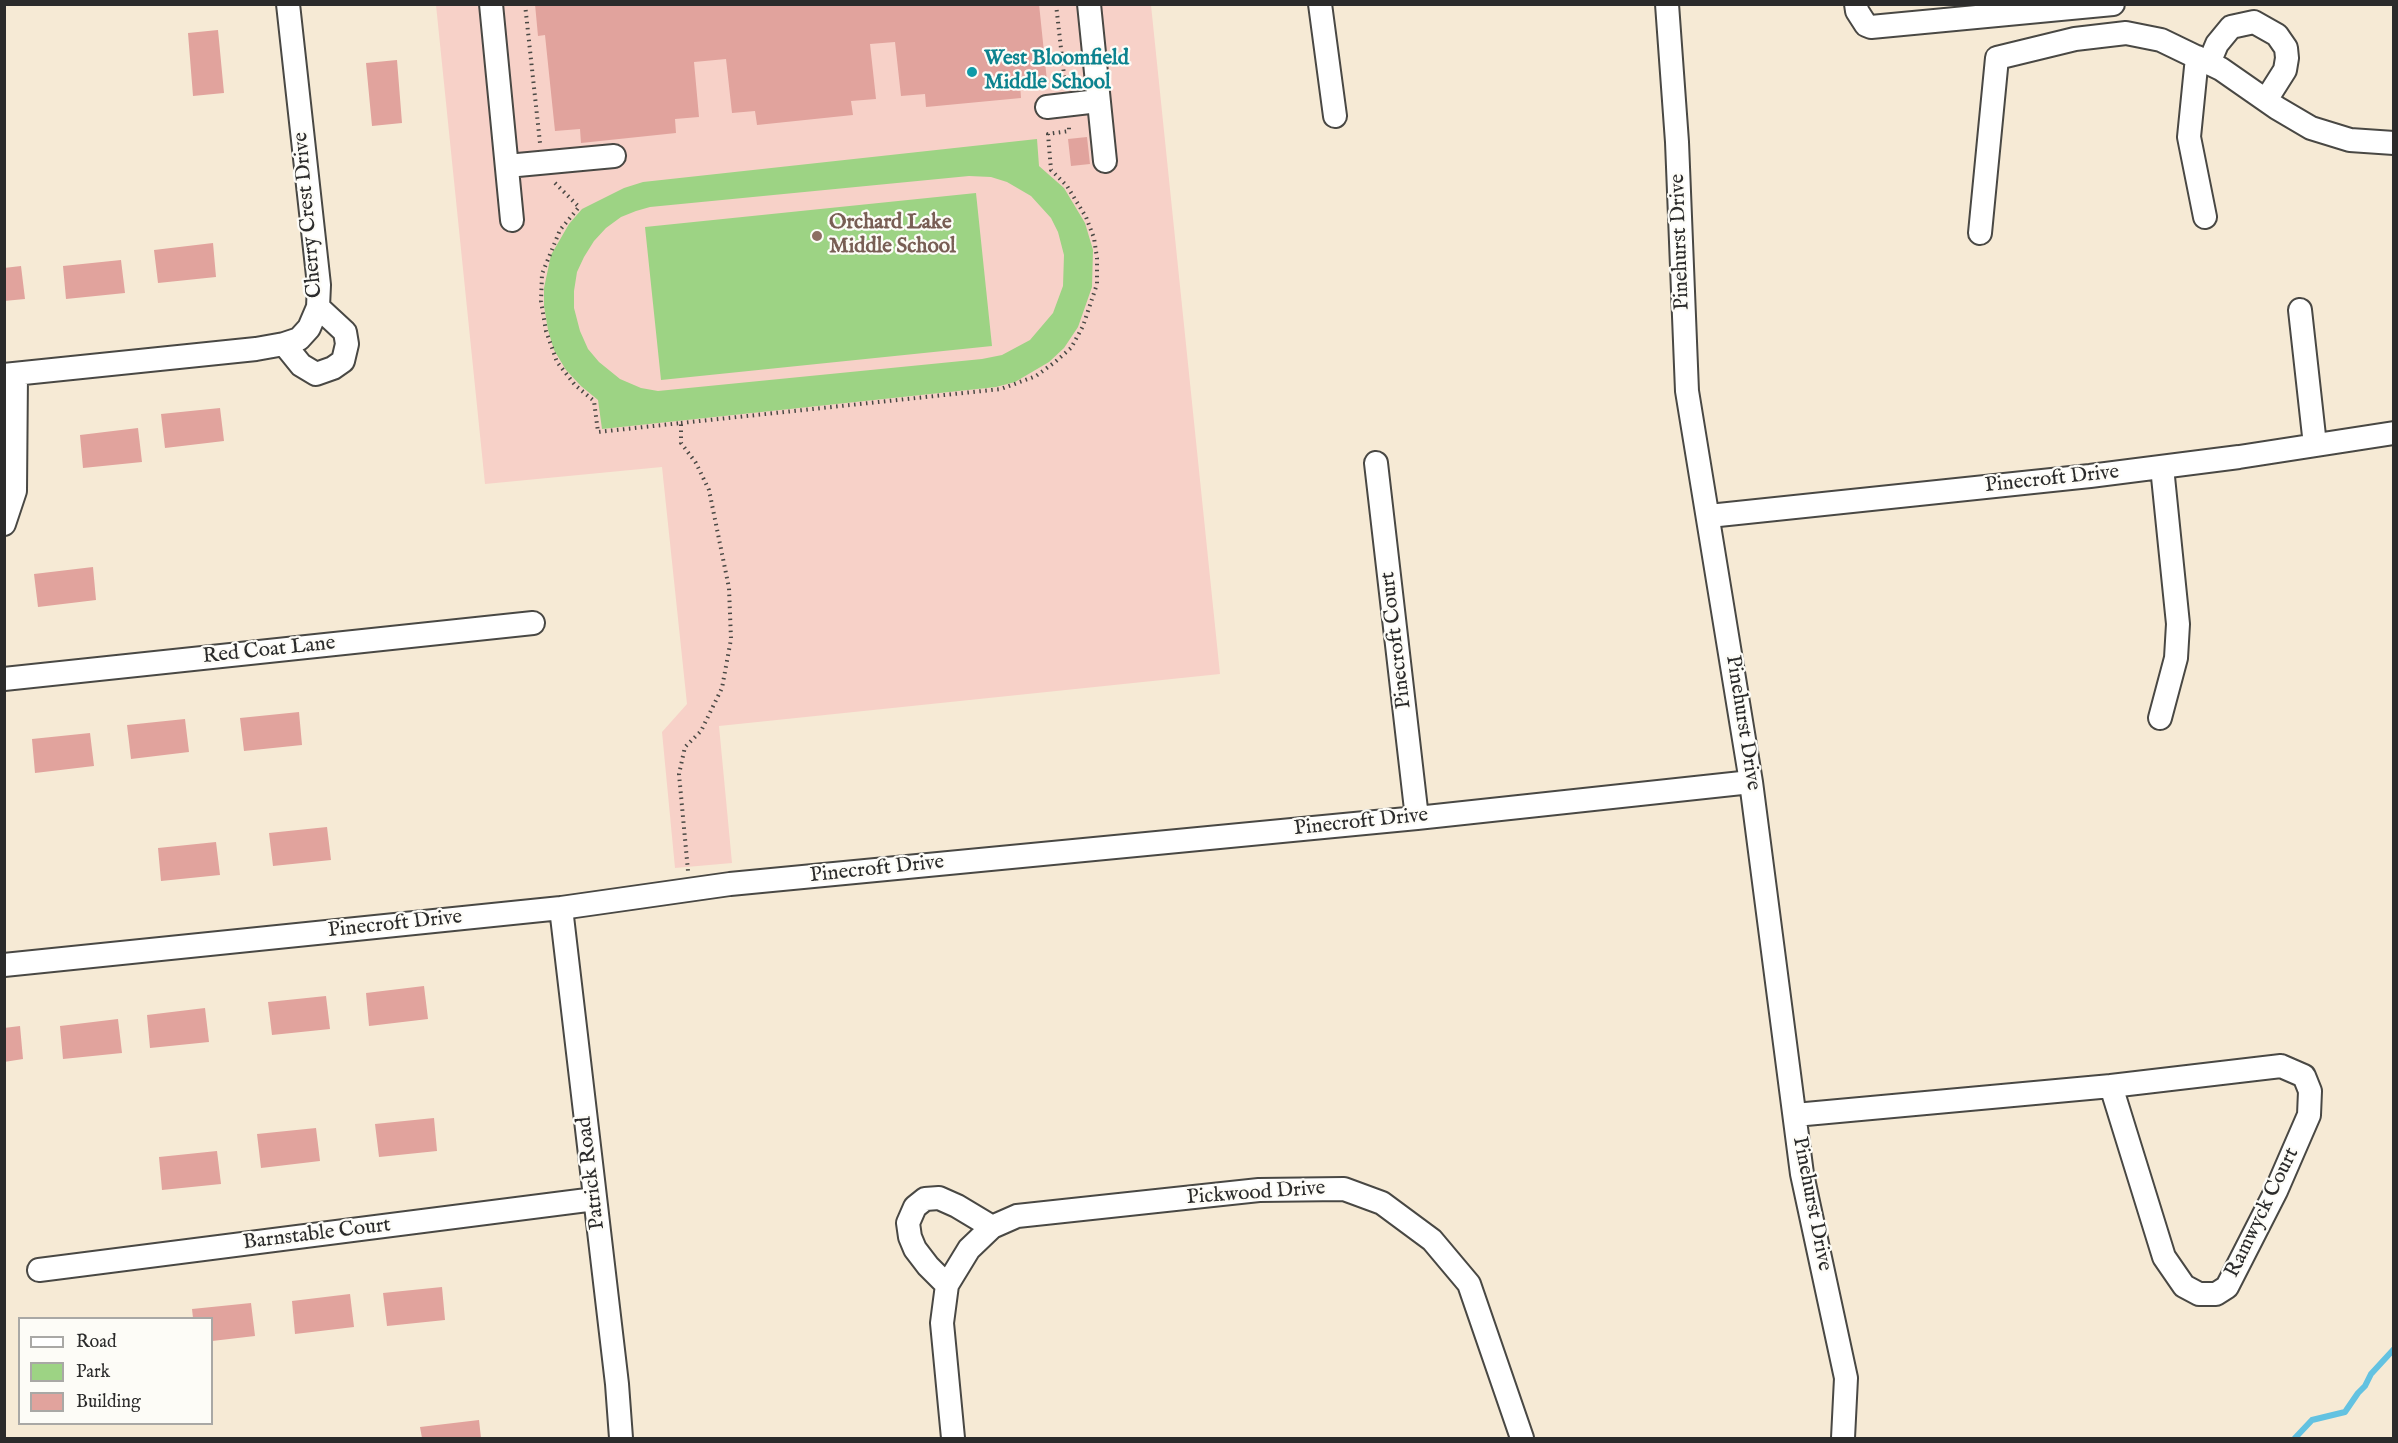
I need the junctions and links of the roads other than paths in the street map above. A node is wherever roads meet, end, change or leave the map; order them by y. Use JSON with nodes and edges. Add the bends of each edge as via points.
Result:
{"nodes":[{"id":1,"x":288,"y":4,"type":"edge"},
{"id":2,"x":491,"y":4,"type":"edge"},
{"id":3,"x":1089,"y":4,"type":"edge"},
{"id":4,"x":1320,"y":4,"type":"edge"},
{"id":5,"x":1667,"y":4,"type":"edge"},
{"id":6,"x":1856,"y":4,"type":"edge"},
{"id":7,"x":2113,"y":4,"type":"edge"},
{"id":8,"x":2008,"y":9,"type":"edge"},
{"id":9,"x":2203,"y":60,"type":"junction"},
{"id":10,"x":2266,"y":100,"type":"junction"},
{"id":11,"x":1098,"y":101,"type":"junction"},
{"id":12,"x":1057,"y":106,"type":"road end"},
{"id":13,"x":1335,"y":116,"type":"dead end"},
{"id":14,"x":2394,"y":143,"type":"edge"},
{"id":15,"x":614,"y":156,"type":"dead end"},
{"id":16,"x":1105,"y":161,"type":"dead end"},
{"id":17,"x":507,"y":166,"type":"junction"},
{"id":18,"x":2205,"y":216,"type":"dead end"},
{"id":19,"x":512,"y":220,"type":"dead end"},
{"id":20,"x":1980,"y":233,"type":"dead end"},
{"id":21,"x":318,"y":307,"type":"junction"},
{"id":22,"x":2300,"y":310,"type":"dead end"},
{"id":23,"x":284,"y":344,"type":"junction"},
{"id":24,"x":10,"y":375,"type":"edge"},
{"id":25,"x":2394,"y":433,"type":"edge"},
{"id":26,"x":2315,"y":445,"type":"junction"},
{"id":27,"x":1376,"y":463,"type":"dead end"},
{"id":28,"x":2162,"y":467,"type":"junction"},
{"id":29,"x":1709,"y":516,"type":"junction"},
{"id":30,"x":4,"y":524,"type":"edge"},
{"id":31,"x":533,"y":623,"type":"dead end"},
{"id":32,"x":4,"y":679,"type":"edge"},
{"id":33,"x":2160,"y":718,"type":"dead end"},
{"id":34,"x":1751,"y":782,"type":"junction"},
{"id":35,"x":1417,"y":818,"type":"junction"},
{"id":36,"x":561,"y":908,"type":"junction"},
{"id":37,"x":4,"y":965,"type":"edge"},
{"id":38,"x":2111,"y":1086,"type":"junction"},
{"id":39,"x":1795,"y":1115,"type":"junction"},
{"id":40,"x":595,"y":1199,"type":"junction"},
{"id":41,"x":992,"y":1227,"type":"junction"},
{"id":42,"x":39,"y":1270,"type":"dead end"},
{"id":43,"x":947,"y":1285,"type":"junction"},
{"id":44,"x":621,"y":1438,"type":"edge"},
{"id":45,"x":953,"y":1438,"type":"edge"},
{"id":46,"x":1522,"y":1438,"type":"edge"},
{"id":47,"x":1843,"y":1438,"type":"edge"}],
"edges":[{"from":1,"to":21,"type":"street","name":"Cherry Crest Drive","via":[[319,285]]},
{"from":2,"to":17,"type":"street"},
{"from":3,"to":11,"type":"street"},
{"from":4,"to":13,"type":"street"},
{"from":5,"to":29,"type":"street","name":"Pinehurst Drive","via":[[1687,391]]},
{"from":6,"to":8,"type":"street","via":[[1866,25],[1871,27]]},
{"from":7,"to":8,"type":"street"},
{"from":9,"to":10,"type":"street"},
{"from":9,"to":10,"type":"street","via":[[2231,27],[2254,22],[2277,35],[2286,48],[2285,70]]},
{"from":9,"to":18,"type":"street","via":[[2189,137]]},
{"from":9,"to":20,"type":"street","via":[[2162,40],[2126,33],[2075,39],[1997,58]]},
{"from":10,"to":14,"type":"street","via":[[2311,128],[2350,140]]},
{"from":11,"to":12,"type":"street"},
{"from":11,"to":16,"type":"street"},
{"from":15,"to":17,"type":"street"},
{"from":17,"to":19,"type":"street"},
{"from":21,"to":23,"type":"street","name":"Cherry Crest Drive","via":[[299,339]]},
{"from":21,"to":23,"type":"street","via":[[345,332],[343,361],[316,374],[301,365]]},
{"from":22,"to":26,"type":"street"},
{"from":23,"to":24,"type":"street","name":"Cherry Crest Drive"},
{"from":24,"to":30,"type":"street","via":[[15,491]]},
{"from":25,"to":26,"type":"street","name":"Pinecroft Drive"},
{"from":26,"to":28,"type":"street","name":"Pinecroft Drive"},
{"from":27,"to":35,"type":"street","name":"Pinecroft Court"},
{"from":28,"to":29,"type":"street","name":"Pinecroft Drive"},
{"from":28,"to":33,"type":"street","via":[[2178,624],[2176,658]]},
{"from":29,"to":34,"type":"street","name":"Pinehurst Drive"},
{"from":31,"to":32,"type":"street","name":"Red Coat Lane"},
{"from":34,"to":35,"type":"street","name":"Pinecroft Drive"},
{"from":34,"to":39,"type":"street","name":"Pinehurst Drive"},
{"from":35,"to":36,"type":"street","name":"Pinecroft Drive","via":[[690,890]]},
{"from":36,"to":37,"type":"street","name":"Pinecroft Drive"},
{"from":36,"to":40,"type":"street","name":"Patrick Road"},
{"from":38,"to":38,"type":"street","name":"Ramwyck Court","via":[[2164,1257],[2184,1286],[2199,1294],[2216,1294],[2227,1287],[2309,1115],[2310,1091],[2304,1076],[2281,1066]]},
{"from":38,"to":39,"type":"street","name":"Ramwyck Court"},
{"from":39,"to":47,"type":"street","name":"Pinehurst Drive","via":[[1802,1174],[1846,1378]]},
{"from":40,"to":42,"type":"street","name":"Barnstable Court"},
{"from":40,"to":44,"type":"street","name":"Patrick Road"},
{"from":41,"to":43,"type":"street","name":"Pickwood Drive","via":[[969,1249]]},
{"from":41,"to":43,"type":"street","via":[[939,1198],[925,1199],[915,1207],[908,1223],[910,1237],[928,1266]]},
{"from":41,"to":46,"type":"street","name":"Pickwood Drive","via":[[1017,1216],[1259,1190],[1344,1189],[1382,1203],[1432,1240],[1469,1284]]},
{"from":43,"to":45,"type":"street","name":"Pickwood Drive","via":[[942,1323]]}]}
